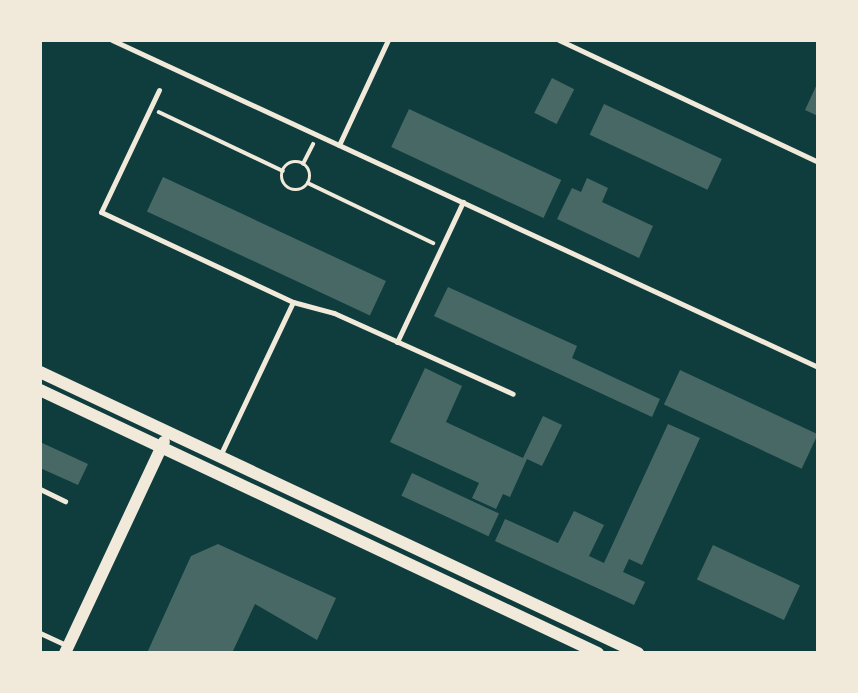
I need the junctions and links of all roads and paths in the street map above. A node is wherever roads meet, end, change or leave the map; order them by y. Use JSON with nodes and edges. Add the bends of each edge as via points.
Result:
{"nodes":[{"id":1,"x":112,"y":40,"type":"edge"},
{"id":2,"x":388,"y":40,"type":"edge"},
{"id":3,"x":559,"y":40,"type":"edge"},
{"id":4,"x":159,"y":90,"type":"dead end"},
{"id":5,"x":150,"y":108,"type":"junction"},
{"id":6,"x":317,"y":135,"type":"junction"},
{"id":7,"x":339,"y":145,"type":"junction"},
{"id":8,"x":818,"y":162,"type":"edge"},
{"id":9,"x":303,"y":164,"type":"junction"},
{"id":10,"x":284,"y":171,"type":"junction"},
{"id":11,"x":308,"y":183,"type":"junction"},
{"id":12,"x":463,"y":202,"type":"junction"},
{"id":13,"x":442,"y":247,"type":"junction"},
{"id":14,"x":293,"y":302,"type":"junction"},
{"id":15,"x":397,"y":342,"type":"junction"},
{"id":16,"x":818,"y":367,"type":"edge"},
{"id":17,"x":40,"y":372,"type":"edge"},
{"id":18,"x":40,"y":390,"type":"edge"},
{"id":19,"x":513,"y":394,"type":"dead end"},
{"id":20,"x":169,"y":432,"type":"junction"},
{"id":21,"x":162,"y":447,"type":"junction"},
{"id":22,"x":220,"y":456,"type":"junction"},
{"id":23,"x":40,"y":489,"type":"edge"},
{"id":24,"x":65,"y":501,"type":"dead end"},
{"id":25,"x":40,"y":633,"type":"edge"},
{"id":26,"x":67,"y":649,"type":"edge"},
{"id":27,"x":598,"y":653,"type":"edge"},
{"id":28,"x":638,"y":653,"type":"edge"}],
"edges":[{"from":1,"to":6,"type":"lane"},
{"from":2,"to":7,"type":"lane"},
{"from":3,"to":8,"type":"lane"},
{"from":4,"to":5,"type":"lane"},
{"from":5,"to":10,"type":"path"},
{"from":5,"to":14,"type":"lane","via":[[102,212]]},
{"from":6,"to":7,"type":"lane"},
{"from":6,"to":9,"type":"path"},
{"from":7,"to":12,"type":"lane"},
{"from":9,"to":10,"type":"path","via":[[290,163]]},
{"from":9,"to":11,"type":"path"},
{"from":10,"to":11,"type":"path","via":[[288,187]]},
{"from":11,"to":13,"type":"path"},
{"from":12,"to":13,"type":"lane"},
{"from":12,"to":16,"type":"lane"},
{"from":13,"to":15,"type":"lane"},
{"from":14,"to":15,"type":"lane"},
{"from":14,"to":22,"type":"lane"},
{"from":15,"to":19,"type":"lane"},
{"from":17,"to":20,"type":"street"},
{"from":18,"to":21,"type":"street"},
{"from":20,"to":21,"type":"street"},
{"from":20,"to":22,"type":"street"},
{"from":21,"to":26,"type":"street"},
{"from":21,"to":27,"type":"street"},
{"from":22,"to":28,"type":"street"},
{"from":23,"to":24,"type":"lane"},
{"from":25,"to":26,"type":"lane"}]}
